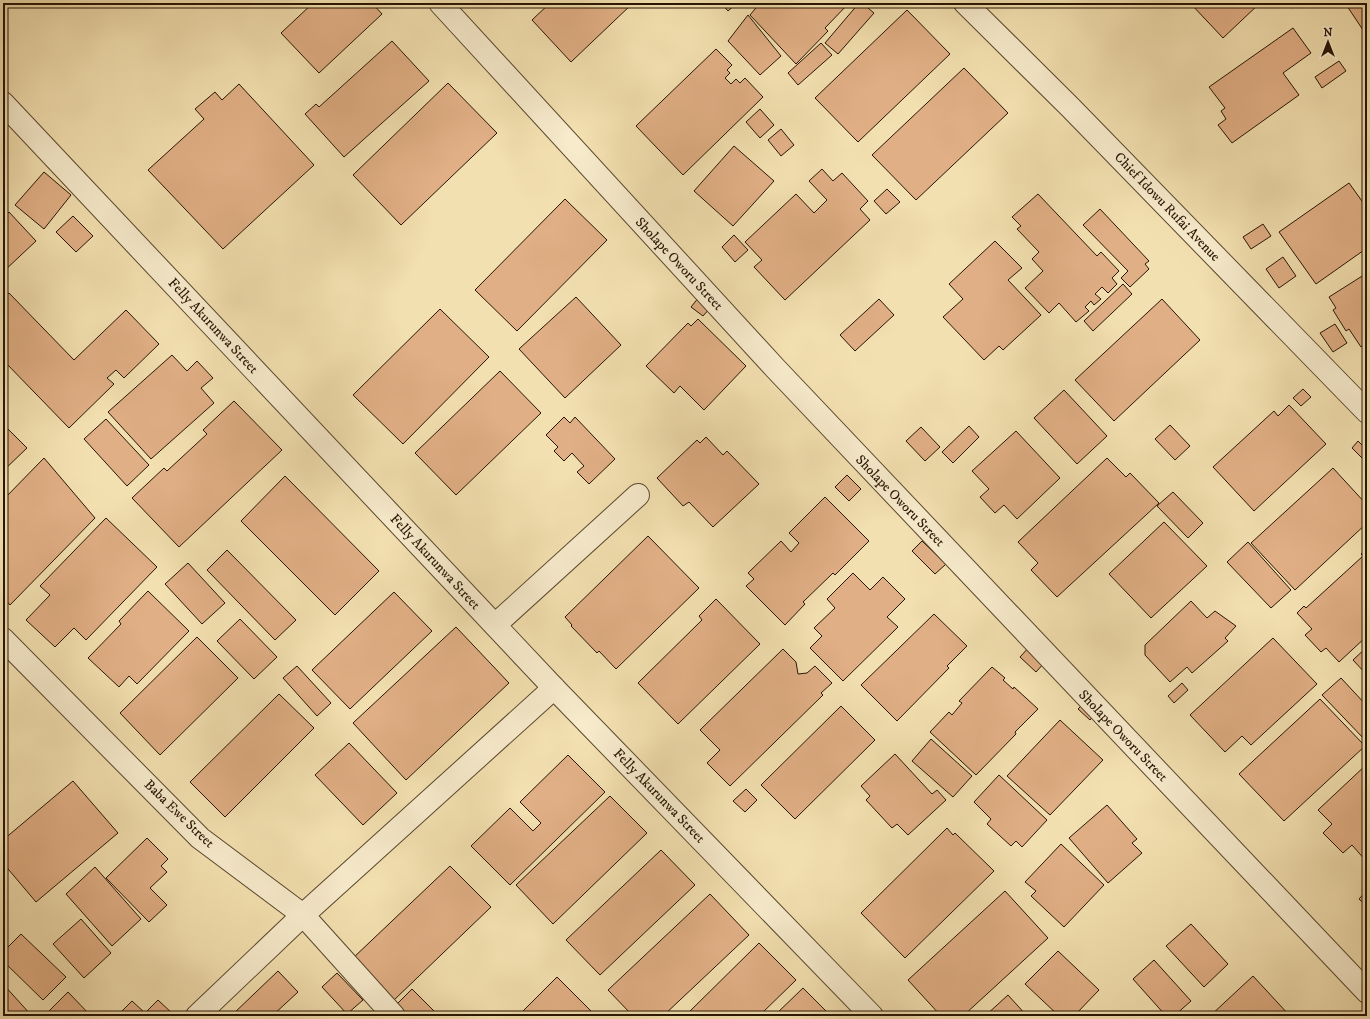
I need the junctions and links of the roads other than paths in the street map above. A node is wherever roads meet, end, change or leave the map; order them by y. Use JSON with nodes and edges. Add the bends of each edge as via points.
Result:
{"nodes":[{"id":1,"x":440,"y":3,"type":"edge"},
{"id":2,"x":965,"y":3,"type":"edge"},
{"id":3,"x":3,"y":103,"type":"edge"},
{"id":4,"x":1367,"y":412,"type":"edge"},
{"id":5,"x":638,"y":495,"type":"dead end"},
{"id":6,"x":495,"y":625,"type":"junction"},
{"id":7,"x":3,"y":640,"type":"edge"},
{"id":8,"x":554,"y":688,"type":"junction"},
{"id":9,"x":303,"y":915,"type":"junction"},
{"id":10,"x":1367,"y":992,"type":"edge"},
{"id":11,"x":197,"y":1016,"type":"edge"},
{"id":12,"x":394,"y":1016,"type":"edge"},
{"id":13,"x":872,"y":1016,"type":"edge"}],
"edges":[{"from":1,"to":10,"type":"street","name":"Sholape Oworu Street","via":[[775,368]]},
{"from":2,"to":4,"type":"street","name":"Chief Idowu Rufai Avenue","via":[[1070,106]]},
{"from":3,"to":6,"type":"street","name":"Felly Akurunwa Street"},
{"from":5,"to":6,"type":"street"},
{"from":6,"to":8,"type":"street","name":"Felly Akurunwa Street"},
{"from":7,"to":9,"type":"street","name":"Baba Ewe Street","via":[[200,838]]},
{"from":8,"to":9,"type":"street"},
{"from":8,"to":13,"type":"street","name":"Felly Akurunwa Street"},
{"from":9,"to":11,"type":"street"},
{"from":9,"to":12,"type":"street","name":"Baba Ewe Street"}]}
